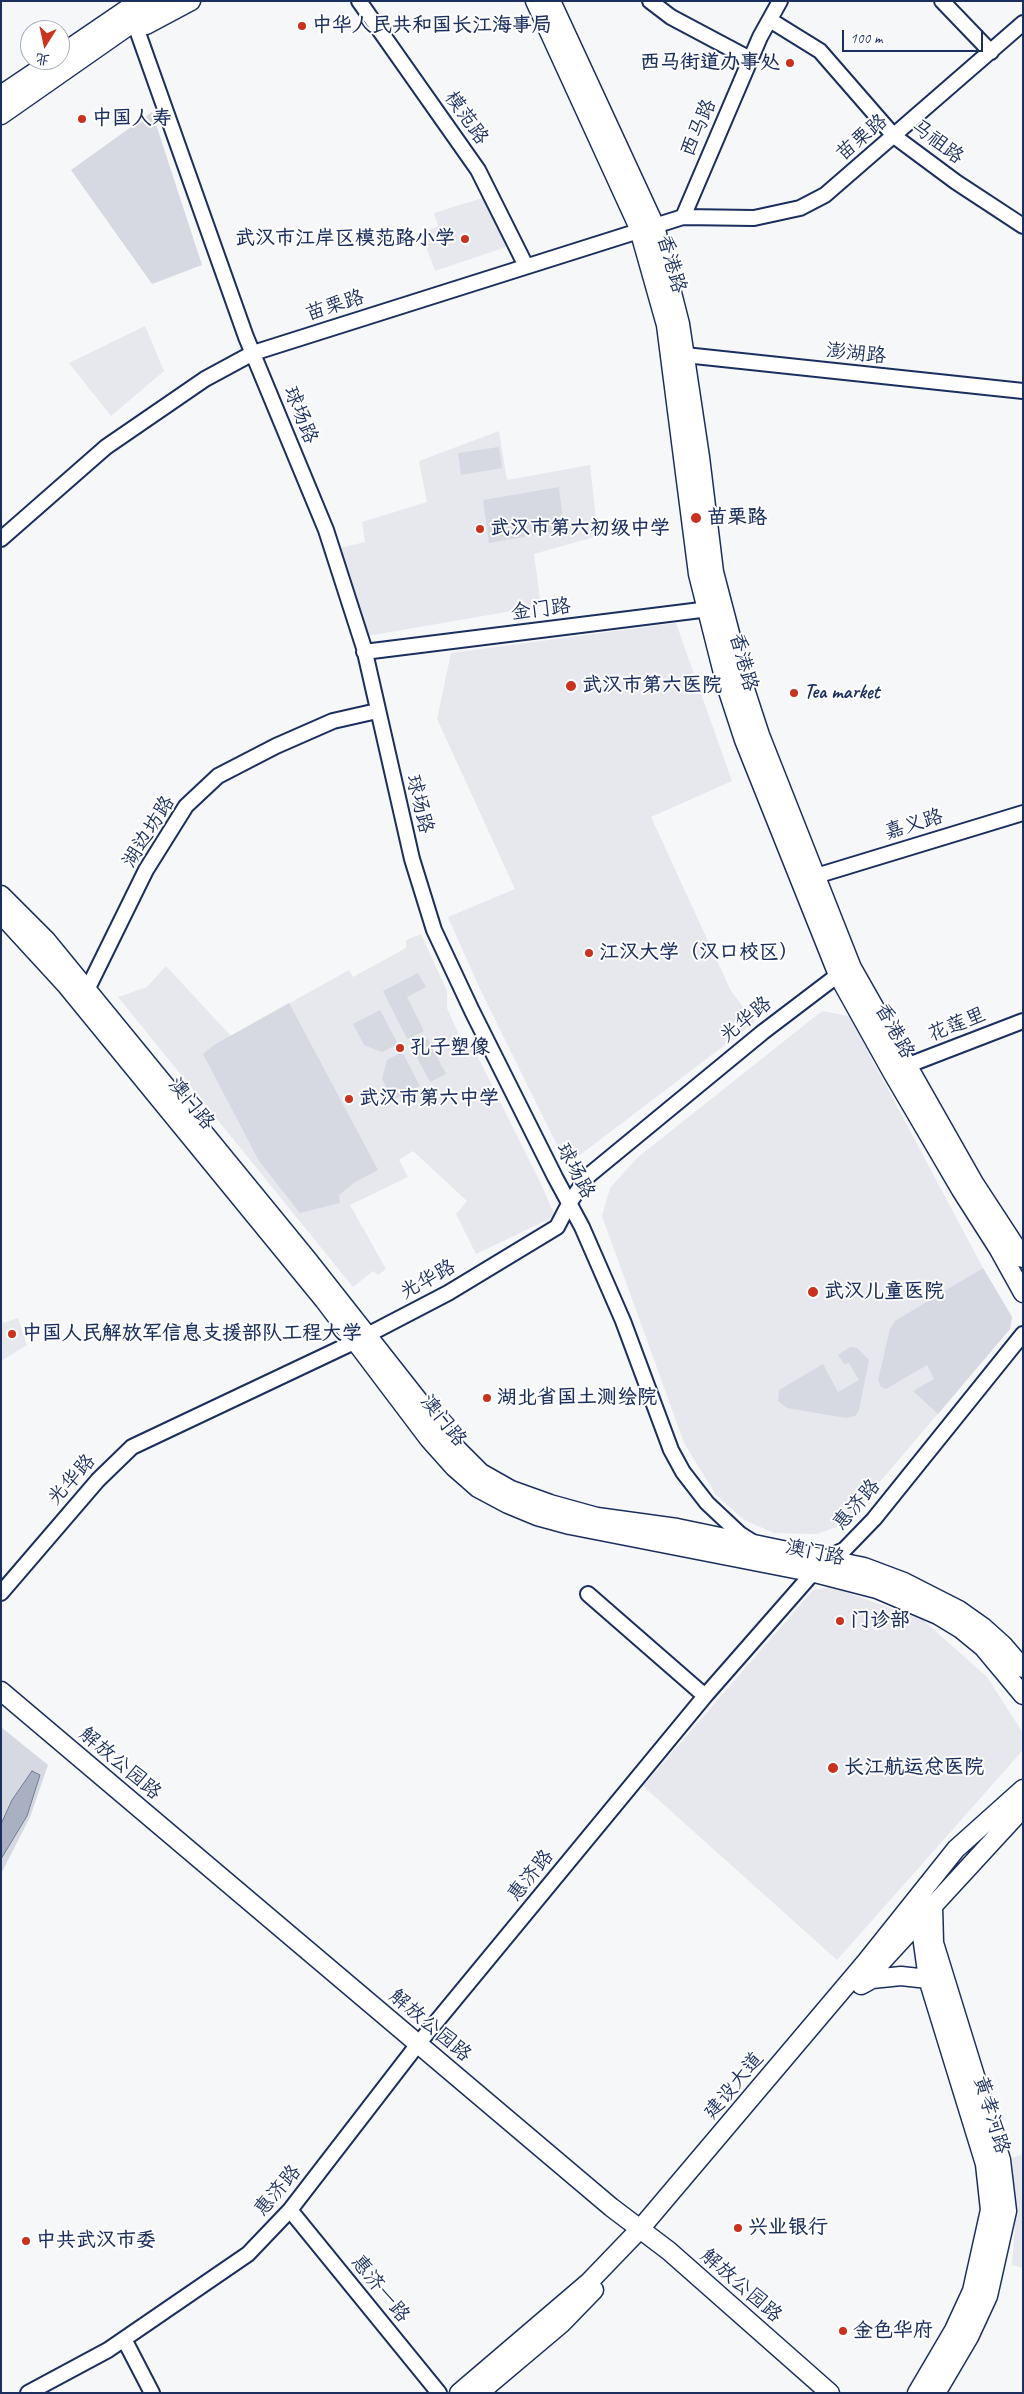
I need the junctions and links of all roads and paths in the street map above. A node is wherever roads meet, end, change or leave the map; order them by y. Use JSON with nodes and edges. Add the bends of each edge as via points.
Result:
{"nodes":[{"id":1,"x":126,"y":1,"type":"edge"},
{"id":2,"x":139,"y":1,"type":"edge"},
{"id":3,"x":164,"y":1,"type":"edge"},
{"id":4,"x":191,"y":1,"type":"edge"},
{"id":5,"x":359,"y":1,"type":"edge"},
{"id":6,"x":535,"y":1,"type":"edge"},
{"id":7,"x":552,"y":1,"type":"edge"},
{"id":8,"x":650,"y":1,"type":"edge"},
{"id":9,"x":780,"y":1,"type":"edge"},
{"id":10,"x":942,"y":1,"type":"edge"},
{"id":11,"x":770,"y":20,"type":"junction"},
{"id":12,"x":1023,"y":24,"type":"edge"},
{"id":13,"x":136,"y":30,"type":"junction"},
{"id":14,"x":87,"y":46,"type":"junction"},
{"id":15,"x":70,"y":52,"type":"edge"},
{"id":16,"x":991,"y":52,"type":"junction"},
{"id":17,"x":750,"y":59,"type":"junction"},
{"id":18,"x":38,"y":70,"type":"edge"},
{"id":19,"x":1,"y":95,"type":"edge"},
{"id":20,"x":1,"y":114,"type":"edge"},
{"id":21,"x":894,"y":136,"type":"junction"},
{"id":22,"x":682,"y":218,"type":"junction"},
{"id":23,"x":1023,"y":226,"type":"edge"},
{"id":24,"x":647,"y":228,"type":"junction"},
{"id":25,"x":526,"y":266,"type":"junction"},
{"id":26,"x":253,"y":353,"type":"junction"},
{"id":27,"x":685,"y":355,"type":"junction"},
{"id":28,"x":1023,"y":391,"type":"edge"},
{"id":29,"x":1,"y":539,"type":"edge"},
{"id":30,"x":715,"y":608,"type":"junction"},
{"id":31,"x":364,"y":652,"type":"junction"},
{"id":32,"x":376,"y":711,"type":"junction"},
{"id":33,"x":1023,"y":813,"type":"edge"},
{"id":34,"x":816,"y":876,"type":"junction"},
{"id":35,"x":1,"y":895,"type":"edge"},
{"id":36,"x":1,"y":914,"type":"edge"},
{"id":37,"x":845,"y":971,"type":"junction"},
{"id":38,"x":87,"y":990,"type":"junction"},
{"id":39,"x":1023,"y":1020,"type":"edge"},
{"id":40,"x":906,"y":1066,"type":"junction"},
{"id":41,"x":570,"y":1202,"type":"junction"},
{"id":42,"x":1023,"y":1258,"type":"edge"},
{"id":43,"x":1023,"y":1293,"type":"edge"},
{"id":44,"x":1023,"y":1334,"type":"edge"},
{"id":45,"x":360,"y":1339,"type":"junction"},
{"id":46,"x":754,"y":1543,"type":"junction"},
{"id":47,"x":826,"y":1558,"type":"junction"},
{"id":48,"x":815,"y":1573,"type":"junction"},
{"id":49,"x":1,"y":1592,"type":"edge"},
{"id":50,"x":588,"y":1594,"type":"dead end"},
{"id":51,"x":1023,"y":1668,"type":"edge"},
{"id":52,"x":1,"y":1691,"type":"edge"},
{"id":53,"x":1023,"y":1695,"type":"edge"},
{"id":54,"x":705,"y":1696,"type":"junction"},
{"id":55,"x":1023,"y":1789,"type":"edge"},
{"id":56,"x":1023,"y":1808,"type":"edge"},
{"id":57,"x":917,"y":1898,"type":"junction"},
{"id":58,"x":933,"y":1906,"type":"junction"},
{"id":59,"x":920,"y":1921,"type":"junction"},
{"id":60,"x":928,"y":1979,"type":"junction"},
{"id":61,"x":859,"y":1987,"type":"junction"},
{"id":62,"x":418,"y":2044,"type":"junction"},
{"id":63,"x":290,"y":2210,"type":"junction"},
{"id":64,"x":645,"y":2232,"type":"junction"},
{"id":65,"x":124,"y":2339,"type":"junction"},
{"id":66,"x":28,"y":2393,"type":"edge"},
{"id":67,"x":152,"y":2393,"type":"edge"},
{"id":68,"x":439,"y":2393,"type":"edge"},
{"id":69,"x":459,"y":2393,"type":"edge"},
{"id":70,"x":479,"y":2393,"type":"edge"},
{"id":71,"x":830,"y":2393,"type":"edge"},
{"id":72,"x":917,"y":2393,"type":"edge"},
{"id":73,"x":936,"y":2393,"type":"edge"}],
"edges":[{"from":1,"to":14,"type":"main road"},
{"from":2,"to":14,"type":"main road"},
{"from":3,"to":14,"type":"main road"},
{"from":4,"to":13,"type":"main road"},
{"from":5,"to":25,"type":"street","name":"模范路","via":[[478,170]]},
{"from":6,"to":24,"type":"main road","name":"香港路"},
{"from":7,"to":24,"type":"main road","name":"香港路"},
{"from":8,"to":17,"type":"street","via":[[671,17]]},
{"from":9,"to":11,"type":"street","name":"西马路"},
{"from":10,"to":16,"type":"street"},
{"from":11,"to":17,"type":"street","name":"西马路"},
{"from":11,"to":21,"type":"street","name":"马祖路","via":[[820,51]]},
{"from":12,"to":16,"type":"street","name":"苗栗路"},
{"from":13,"to":14,"type":"main road"},
{"from":13,"to":26,"type":"street","name":"球场路"},
{"from":14,"to":15,"type":"main road"},
{"from":14,"to":20,"type":"main road"},
{"from":16,"to":21,"type":"street","name":"苗栗路"},
{"from":17,"to":22,"type":"street","name":"西马路"},
{"from":18,"to":19,"type":"main road"},
{"from":21,"to":22,"type":"street","name":"苗栗路","via":[[825,195],[800,208],[754,218]]},
{"from":21,"to":23,"type":"street","name":"马祖路"},
{"from":22,"to":24,"type":"street","name":"苗栗路"},
{"from":24,"to":25,"type":"street","name":"苗栗路"},
{"from":24,"to":27,"type":"main road","name":"香港路","via":[[680,324]]},
{"from":24,"to":30,"type":"main road","name":"香港路","via":[[666,325],[698,574]]},
{"from":25,"to":26,"type":"street","name":"苗栗路"},
{"from":26,"to":29,"type":"street","name":"苗栗路","via":[[205,379],[106,447]]},
{"from":26,"to":31,"type":"street","name":"球场路","via":[[326,530]]},
{"from":27,"to":28,"type":"street","name":"澎湖路"},
{"from":27,"to":30,"type":"main road","name":"香港路","via":[[714,572]]},
{"from":30,"to":31,"type":"street","name":"金门路"},
{"from":30,"to":34,"type":"main road","name":"香港路","via":[[760,735]]},
{"from":30,"to":37,"type":"main road","name":"香港路","via":[[726,685],[744,740]]},
{"from":31,"to":32,"type":"street","name":"球场路"},
{"from":32,"to":38,"type":"street","name":"湖边坊路","via":[[333,721],[276,746],[218,776],[186,806],[146,870]]},
{"from":32,"to":41,"type":"street","name":"球场路","via":[[412,859],[434,930]]},
{"from":33,"to":34,"type":"street","name":"嘉义路"},
{"from":34,"to":37,"type":"main road","name":"香港路"},
{"from":35,"to":38,"type":"main road","name":"澳门路","via":[[46,940]]},
{"from":36,"to":45,"type":"main road","name":"澳门路","via":[[73,994],[324,1300]]},
{"from":37,"to":40,"type":"main road","name":"香港路"},
{"from":37,"to":41,"type":"street","name":"光华路","via":[[763,1032],[588,1176]]},
{"from":37,"to":43,"type":"main road","name":"香港路","via":[[897,1080]]},
{"from":38,"to":45,"type":"main road","name":"澳门路","via":[[307,1259]]},
{"from":39,"to":40,"type":"street","name":"花莲里"},
{"from":40,"to":42,"type":"main road","name":"香港路","via":[[974,1183]]},
{"from":41,"to":45,"type":"street","name":"光华路","via":[[557,1227],[448,1293]]},
{"from":41,"to":46,"type":"street","name":"球场路","via":[[623,1321],[671,1450],[707,1504]]},
{"from":44,"to":47,"type":"street","name":"惠济路","via":[[874,1519],[844,1550]]},
{"from":45,"to":46,"type":"main road","name":"澳门路","via":[[454,1447],[481,1473],[511,1490],[597,1517]]},
{"from":45,"to":48,"type":"main road","name":"澳门路","via":[[429,1439],[454,1467],[478,1488],[508,1504],[570,1525]]},
{"from":45,"to":49,"type":"street","name":"光华路","via":[[132,1447],[98,1480]]},
{"from":46,"to":47,"type":"main road","name":"澳门路"},
{"from":47,"to":48,"type":"street","name":"惠济路"},
{"from":47,"to":51,"type":"main road","name":"澳门路","via":[[864,1567],[933,1596],[983,1626]]},
{"from":48,"to":53,"type":"main road","name":"澳门路","via":[[877,1589],[938,1615],[983,1646]]},
{"from":48,"to":54,"type":"street","name":"惠济路"},
{"from":50,"to":54,"type":"street"},
{"from":52,"to":62,"type":"main road","name":"解放公园路"},
{"from":54,"to":62,"type":"street","name":"惠济路"},
{"from":55,"to":57,"type":"main road","name":"建设大道","via":[[956,1849]]},
{"from":56,"to":58,"type":"main road","name":"建设大道"},
{"from":57,"to":59,"type":"main road","name":"黄孝河路"},
{"from":57,"to":64,"type":"main road","name":"建设大道"},
{"from":58,"to":59,"type":"main road","name":"建设大道"},
{"from":58,"to":73,"type":"main road","name":"黄孝河路","via":[[934,1943],[1001,2160],[1007,2211],[988,2296],[969,2338]]},
{"from":59,"to":60,"type":"main road","name":"黄孝河路"},
{"from":59,"to":61,"type":"main road","name":"建设大道"},
{"from":60,"to":61,"type":"main road","via":[[901,1976],[872,1979]]},
{"from":60,"to":72,"type":"main road","name":"黄孝河路","via":[[985,2164],[990,2210],[972,2291],[954,2330]]},
{"from":61,"to":64,"type":"main road","name":"建设大道"},
{"from":62,"to":63,"type":"street","name":"惠济路"},
{"from":62,"to":64,"type":"main road","name":"解放公园路"},
{"from":63,"to":65,"type":"street","name":"惠济路","via":[[248,2254]]},
{"from":63,"to":68,"type":"street","name":"惠济一路"},
{"from":64,"to":69,"type":"main road","name":"建设大道"},
{"from":64,"to":70,"type":"main road","name":"建设大道","via":[[562,2323]]},
{"from":64,"to":71,"type":"main road","name":"解放公园路"},
{"from":65,"to":66,"type":"street","name":"惠济路"},
{"from":65,"to":67,"type":"street"}]}
